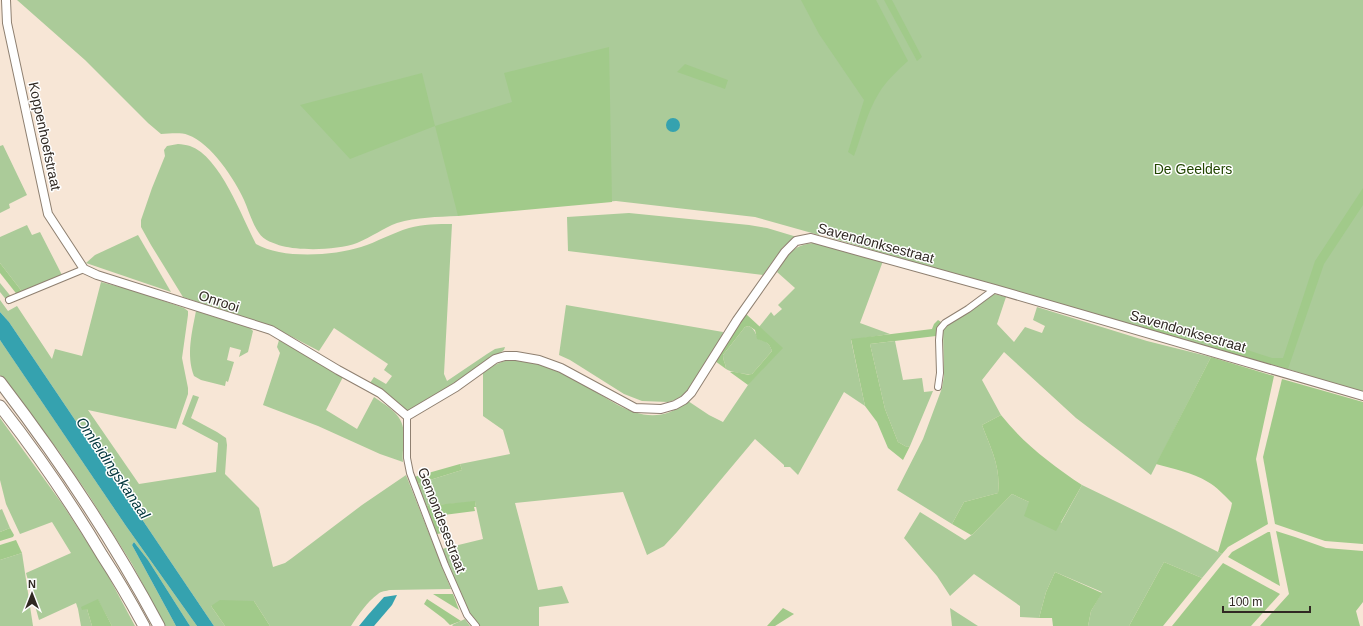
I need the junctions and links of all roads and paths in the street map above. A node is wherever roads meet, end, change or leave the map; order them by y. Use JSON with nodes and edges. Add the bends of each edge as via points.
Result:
{"nodes":[{"id":1,"x":6,"y":0,"type":"edge"},
{"id":2,"x":84,"y":269,"type":"junction"},
{"id":3,"x":995,"y":289,"type":"junction"},
{"id":4,"x":9,"y":300,"type":"dead end"},
{"id":5,"x":0,"y":382,"type":"edge"},
{"id":6,"x":938,"y":387,"type":"dead end"},
{"id":7,"x":1363,"y":396,"type":"edge"},
{"id":8,"x":0,"y":406,"type":"edge"},
{"id":9,"x":407,"y":416,"type":"junction"},
{"id":10,"x":144,"y":626,"type":"edge"},
{"id":11,"x":159,"y":626,"type":"edge"},
{"id":12,"x":476,"y":626,"type":"edge"}],
"edges":[{"from":1,"to":2,"type":"street","name":"Koppenhoefstraat","via":[[7,23],[48,214]]},
{"from":2,"to":4,"type":"street"},
{"from":2,"to":9,"type":"street","name":"Onrooi","via":[[271,330],[380,393]]},
{"from":3,"to":6,"type":"street","via":[[940,329]]},
{"from":3,"to":7,"type":"street","name":"Savendonksestraat"},
{"from":3,"to":9,"type":"street","name":"Savendonksestraat","via":[[819,239],[805,238],[796,241],[785,252],[737,320],[691,393],[675,405],[661,409],[635,408],[561,368],[539,360],[505,356],[495,359],[456,387]]},
{"from":5,"to":11,"type":"highway","via":[[89,507]]},
{"from":8,"to":10,"type":"highway","via":[[26,439],[77,515]]},
{"from":9,"to":12,"type":"street","name":"Gemondesestraat","via":[[407,458],[410,473],[466,615]]}]}
